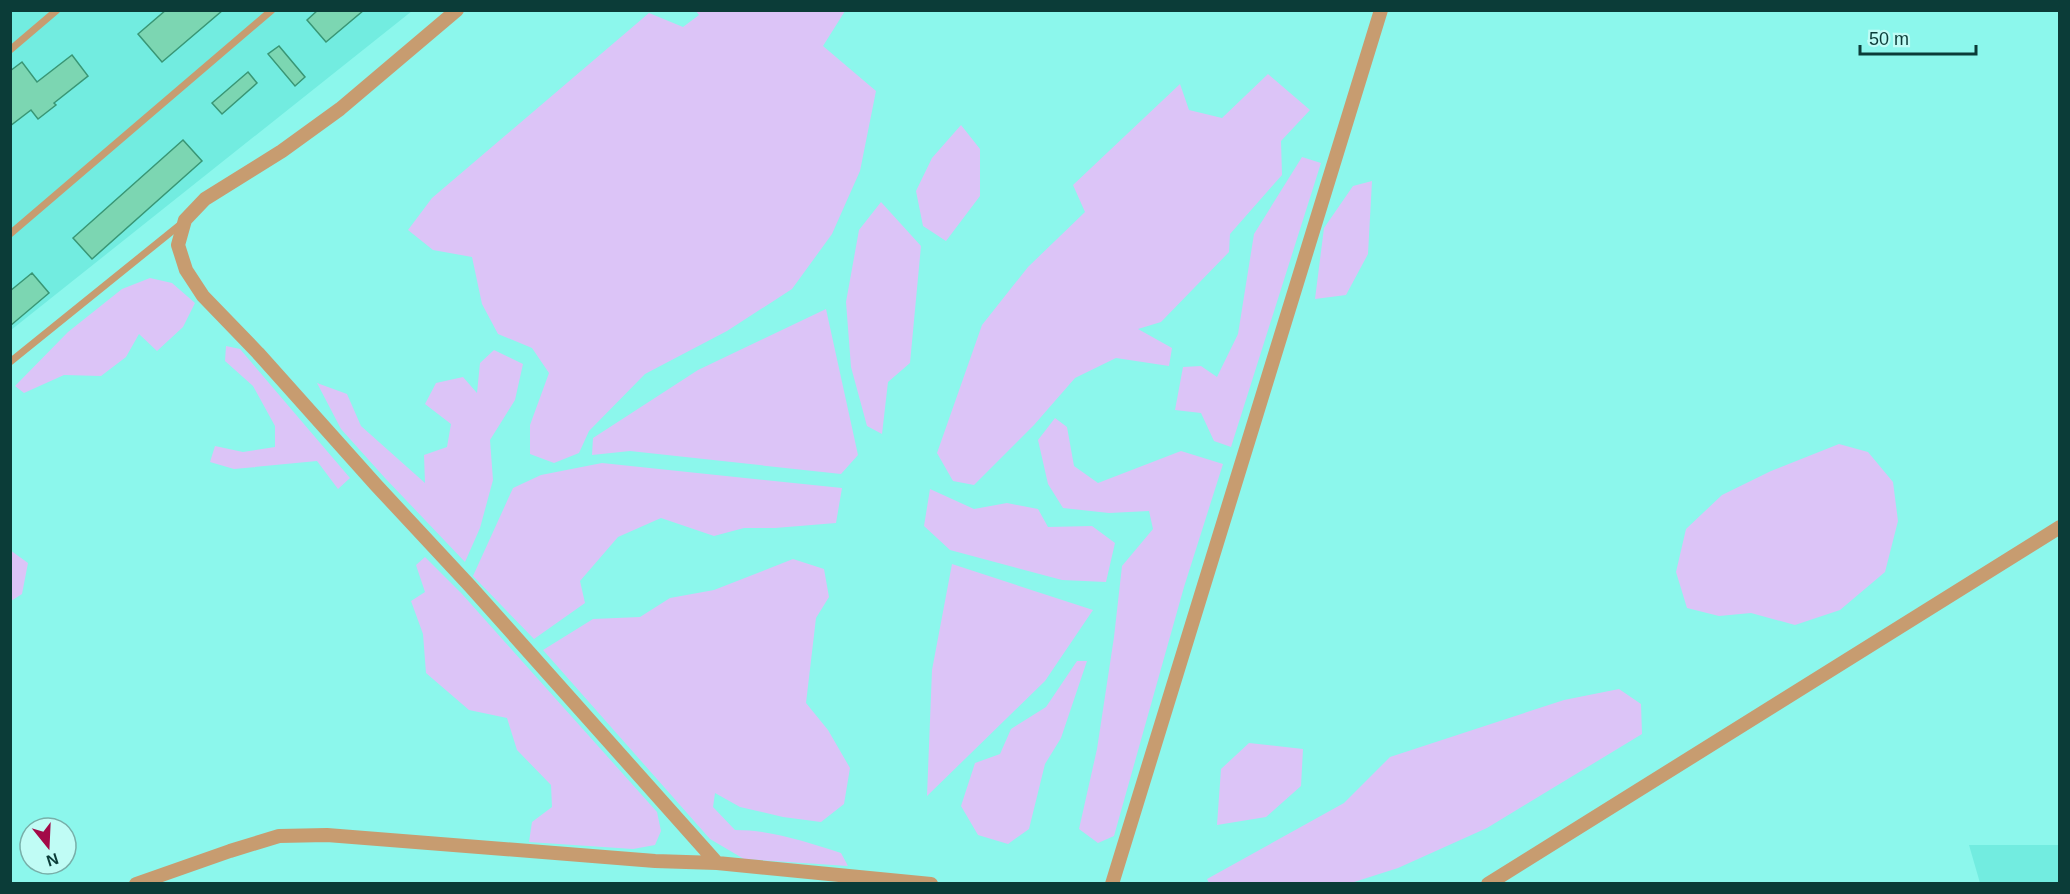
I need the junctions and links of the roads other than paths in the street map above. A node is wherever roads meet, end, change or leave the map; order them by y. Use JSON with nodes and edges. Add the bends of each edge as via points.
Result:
{"nodes":[{"id":1,"x":57,"y":10,"type":"edge"},
{"id":2,"x":272,"y":10,"type":"edge"},
{"id":3,"x":458,"y":10,"type":"edge"},
{"id":4,"x":1381,"y":10,"type":"edge"},
{"id":5,"x":10,"y":50,"type":"edge"},
{"id":6,"x":185,"y":220,"type":"junction"},
{"id":7,"x":10,"y":234,"type":"edge"},
{"id":8,"x":10,"y":362,"type":"edge"},
{"id":9,"x":2060,"y":527,"type":"edge"},
{"id":10,"x":717,"y":864,"type":"junction"},
{"id":11,"x":136,"y":884,"type":"edge"},
{"id":12,"x":931,"y":884,"type":"edge"},
{"id":13,"x":1112,"y":884,"type":"edge"},
{"id":14,"x":1488,"y":884,"type":"edge"}],
"edges":[{"from":1,"to":5,"type":"lane"},
{"from":2,"to":7,"type":"lane"},
{"from":3,"to":6,"type":"street","via":[[340,109],[205,199]]},
{"from":4,"to":13,"type":"street"},
{"from":6,"to":8,"type":"lane"},
{"from":6,"to":10,"type":"street","via":[[178,245],[186,270],[203,296],[470,586]]},
{"from":9,"to":14,"type":"street"},
{"from":10,"to":11,"type":"street","via":[[327,835],[279,836]]},
{"from":10,"to":12,"type":"street"}]}
